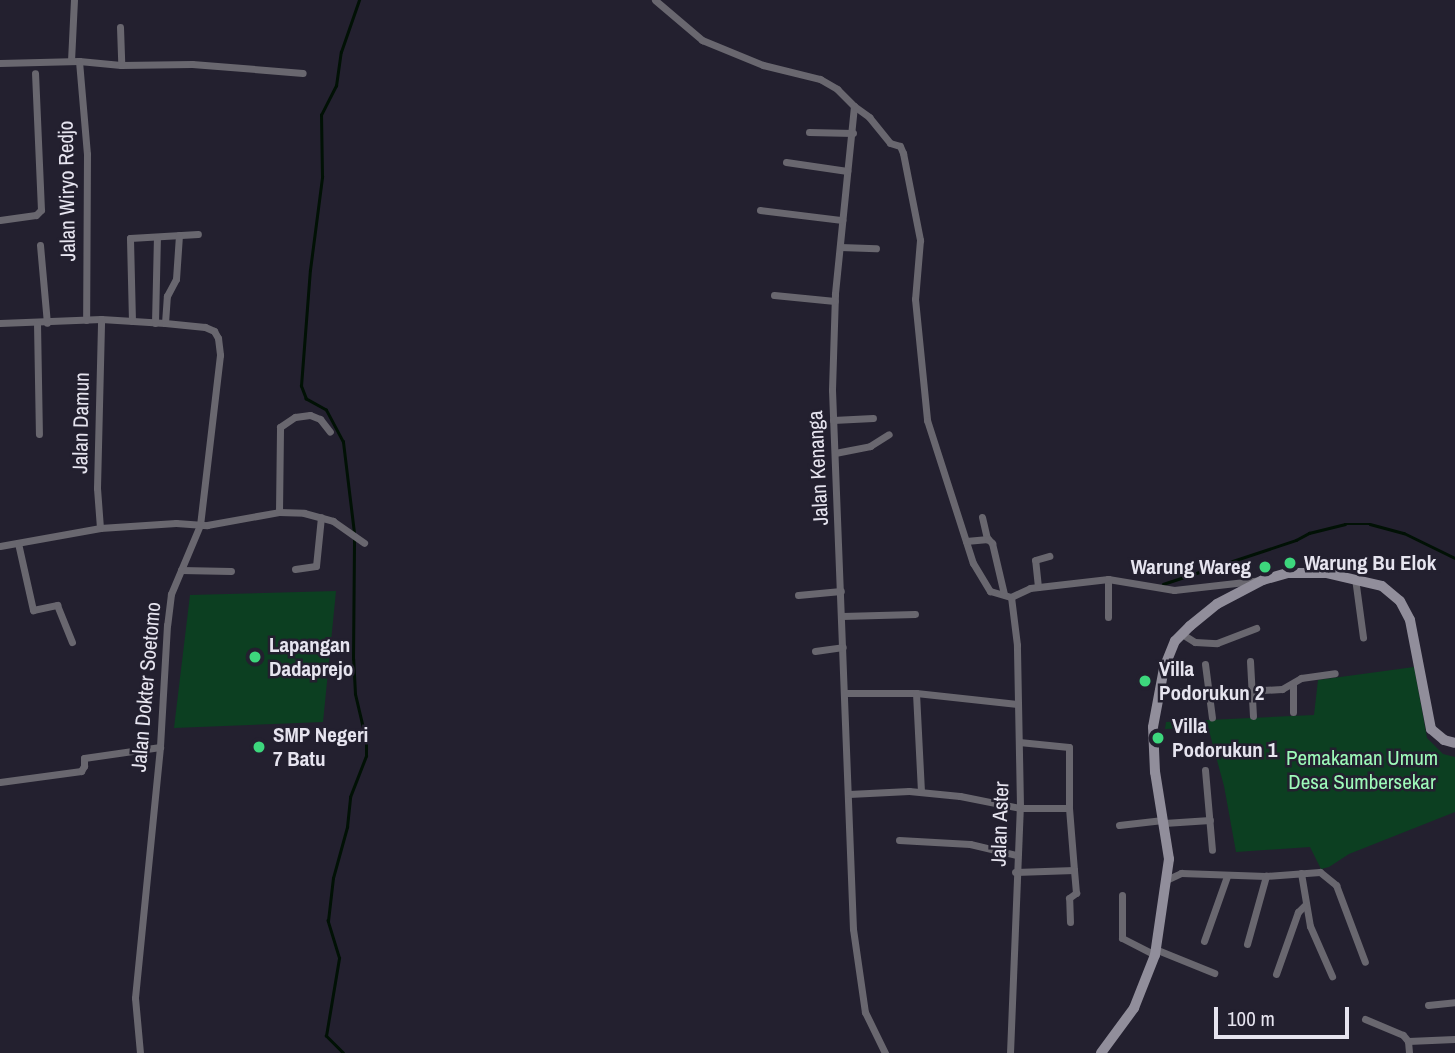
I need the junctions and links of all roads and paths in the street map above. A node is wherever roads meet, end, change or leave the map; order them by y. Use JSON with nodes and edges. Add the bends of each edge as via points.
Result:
{"nodes":[{"id":1,"x":74,"y":0,"type":"edge"},
{"id":2,"x":655,"y":0,"type":"edge"},
{"id":3,"x":120,"y":27,"type":"dead end"},
{"id":4,"x":75,"y":61,"type":"junction"},
{"id":5,"x":0,"y":63,"type":"edge"},
{"id":6,"x":121,"y":65,"type":"junction"},
{"id":7,"x":35,"y":73,"type":"dead end"},
{"id":8,"x":303,"y":73,"type":"dead end"},
{"id":9,"x":854,"y":107,"type":"junction"},
{"id":10,"x":808,"y":132,"type":"dead end"},
{"id":11,"x":853,"y":134,"type":"junction"},
{"id":12,"x":786,"y":162,"type":"dead end"},
{"id":13,"x":847,"y":170,"type":"junction"},
{"id":14,"x":760,"y":209,"type":"dead end"},
{"id":15,"x":0,"y":219,"type":"edge"},
{"id":16,"x":842,"y":220,"type":"junction"},
{"id":17,"x":179,"y":234,"type":"junction"},
{"id":18,"x":198,"y":234,"type":"dead end"},
{"id":19,"x":157,"y":237,"type":"junction"},
{"id":20,"x":40,"y":245,"type":"dead end"},
{"id":21,"x":840,"y":247,"type":"junction"},
{"id":22,"x":876,"y":248,"type":"dead end"},
{"id":23,"x":774,"y":295,"type":"dead end"},
{"id":24,"x":835,"y":301,"type":"junction"},
{"id":25,"x":101,"y":319,"type":"junction"},
{"id":26,"x":86,"y":320,"type":"junction"},
{"id":27,"x":132,"y":321,"type":"junction"},
{"id":28,"x":0,"y":323,"type":"edge"},
{"id":29,"x":37,"y":323,"type":"junction"},
{"id":30,"x":47,"y":323,"type":"junction"},
{"id":31,"x":155,"y":323,"type":"junction"},
{"id":32,"x":165,"y":323,"type":"junction"},
{"id":33,"x":873,"y":418,"type":"dead end"},
{"id":34,"x":833,"y":420,"type":"junction"},
{"id":35,"x":330,"y":432,"type":"dead end"},
{"id":36,"x":39,"y":434,"type":"dead end"},
{"id":37,"x":890,"y":434,"type":"dead end"},
{"id":38,"x":835,"y":453,"type":"junction"},
{"id":39,"x":278,"y":512,"type":"junction"},
{"id":40,"x":321,"y":517,"type":"junction"},
{"id":41,"x":982,"y":517,"type":"dead end"},
{"id":42,"x":200,"y":525,"type":"junction"},
{"id":43,"x":100,"y":528,"type":"junction"},
{"id":44,"x":987,"y":539,"type":"junction"},
{"id":45,"x":361,"y":540,"type":"dead end"},
{"id":46,"x":966,"y":541,"type":"junction"},
{"id":47,"x":18,"y":543,"type":"junction"},
{"id":48,"x":0,"y":546,"type":"edge"},
{"id":49,"x":1049,"y":556,"type":"dead end"},
{"id":50,"x":295,"y":569,"type":"dead end"},
{"id":51,"x":181,"y":570,"type":"junction"},
{"id":52,"x":231,"y":571,"type":"dead end"},
{"id":53,"x":1355,"y":578,"type":"junction"},
{"id":54,"x":1108,"y":579,"type":"junction"},
{"id":55,"x":1262,"y":580,"type":"junction"},
{"id":56,"x":1038,"y":587,"type":"junction"},
{"id":57,"x":841,"y":590,"type":"junction"},
{"id":58,"x":798,"y":595,"type":"dead end"},
{"id":59,"x":1007,"y":596,"type":"junction"},
{"id":60,"x":915,"y":614,"type":"dead end"},
{"id":61,"x":842,"y":616,"type":"junction"},
{"id":62,"x":1108,"y":617,"type":"dead end"},
{"id":63,"x":1256,"y":628,"type":"dead end"},
{"id":64,"x":1182,"y":634,"type":"junction"},
{"id":65,"x":1363,"y":637,"type":"dead end"},
{"id":66,"x":72,"y":642,"type":"dead end"},
{"id":67,"x":843,"y":647,"type":"junction"},
{"id":68,"x":815,"y":651,"type":"dead end"},
{"id":69,"x":1250,"y":662,"type":"dead end"},
{"id":70,"x":1205,"y":664,"type":"dead end"},
{"id":71,"x":1335,"y":673,"type":"dead end"},
{"id":72,"x":1293,"y":684,"type":"junction"},
{"id":73,"x":1158,"y":690,"type":"junction"},
{"id":74,"x":1251,"y":690,"type":"junction"},
{"id":75,"x":844,"y":693,"type":"junction"},
{"id":76,"x":916,"y":693,"type":"junction"},
{"id":77,"x":1208,"y":693,"type":"junction"},
{"id":78,"x":1017,"y":704,"type":"junction"},
{"id":79,"x":1293,"y":712,"type":"dead end"},
{"id":80,"x":1253,"y":716,"type":"dead end"},
{"id":81,"x":1212,"y":718,"type":"dead end"},
{"id":82,"x":1019,"y":742,"type":"junction"},
{"id":83,"x":1455,"y":743,"type":"edge"},
{"id":84,"x":160,"y":747,"type":"junction"},
{"id":85,"x":1205,"y":770,"type":"dead end"},
{"id":86,"x":0,"y":782,"type":"edge"},
{"id":87,"x":921,"y":792,"type":"junction"},
{"id":88,"x":849,"y":794,"type":"junction"},
{"id":89,"x":1020,"y":808,"type":"junction"},
{"id":90,"x":1069,"y":808,"type":"junction"},
{"id":91,"x":1210,"y":820,"type":"junction"},
{"id":92,"x":1164,"y":822,"type":"junction"},
{"id":93,"x":1119,"y":825,"type":"dead end"},
{"id":94,"x":899,"y":840,"type":"dead end"},
{"id":95,"x":1212,"y":850,"type":"dead end"},
{"id":96,"x":1016,"y":855,"type":"junction"},
{"id":97,"x":1169,"y":859,"type":"junction"},
{"id":98,"x":1074,"y":870,"type":"junction"},
{"id":99,"x":1016,"y":872,"type":"junction"},
{"id":100,"x":1181,"y":873,"type":"junction"},
{"id":101,"x":1301,"y":873,"type":"junction"},
{"id":102,"x":1227,"y":876,"type":"junction"},
{"id":103,"x":1266,"y":876,"type":"junction"},
{"id":104,"x":1166,"y":880,"type":"junction"},
{"id":105,"x":1122,"y":895,"type":"dead end"},
{"id":106,"x":1305,"y":905,"type":"junction"},
{"id":107,"x":1070,"y":922,"type":"dead end"},
{"id":108,"x":1203,"y":941,"type":"dead end"},
{"id":109,"x":1247,"y":944,"type":"dead end"},
{"id":110,"x":1155,"y":952,"type":"junction"},
{"id":111,"x":1365,"y":962,"type":"dead end"},
{"id":112,"x":1214,"y":974,"type":"dead end"},
{"id":113,"x":1276,"y":974,"type":"dead end"},
{"id":114,"x":1332,"y":976,"type":"dead end"},
{"id":115,"x":1455,"y":1002,"type":"edge"},
{"id":116,"x":1428,"y":1005,"type":"dead end"},
{"id":117,"x":1364,"y":1019,"type":"dead end"},
{"id":118,"x":1455,"y":1039,"type":"edge"},
{"id":119,"x":1408,"y":1041,"type":"junction"},
{"id":120,"x":140,"y":1053,"type":"edge"},
{"id":121,"x":885,"y":1053,"type":"edge"},
{"id":122,"x":1010,"y":1053,"type":"edge"},
{"id":123,"x":1101,"y":1053,"type":"edge"},
{"id":124,"x":1409,"y":1053,"type":"edge"}],
"edges":[{"from":1,"to":4,"type":"street","name":"Jalan Wiryo Redjo"},
{"from":2,"to":9,"type":"street","via":[[702,40],[762,65],[820,79]]},
{"from":3,"to":6,"type":"street"},
{"from":4,"to":5,"type":"street"},
{"from":4,"to":6,"type":"street"},
{"from":4,"to":26,"type":"street","name":"Jalan Wiryo Redjo","via":[[87,154]]},
{"from":6,"to":8,"type":"street","via":[[192,64]]},
{"from":7,"to":15,"type":"street","via":[[41,210],[36,215]]},
{"from":9,"to":11,"type":"street","name":"Jalan Kenanga"},
{"from":9,"to":46,"type":"street","via":[[903,153],[920,240],[915,299],[927,420]]},
{"from":10,"to":11,"type":"street"},
{"from":11,"to":13,"type":"street","name":"Jalan Kenanga"},
{"from":12,"to":13,"type":"street"},
{"from":13,"to":16,"type":"street","name":"Jalan Kenanga"},
{"from":14,"to":16,"type":"street"},
{"from":16,"to":21,"type":"street","name":"Jalan Kenanga"},
{"from":17,"to":18,"type":"street"},
{"from":17,"to":19,"type":"street"},
{"from":17,"to":32,"type":"street","via":[[176,279],[167,296]]},
{"from":19,"to":27,"type":"street","via":[[131,236],[128,240]]},
{"from":19,"to":31,"type":"street"},
{"from":20,"to":30,"type":"street"},
{"from":21,"to":22,"type":"street"},
{"from":21,"to":24,"type":"street","name":"Jalan Kenanga"},
{"from":23,"to":24,"type":"street"},
{"from":24,"to":34,"type":"street","name":"Jalan Kenanga"},
{"from":25,"to":26,"type":"street"},
{"from":25,"to":27,"type":"street"},
{"from":25,"to":43,"type":"street","name":"Jalan Damun"},
{"from":26,"to":30,"type":"street"},
{"from":27,"to":31,"type":"street"},
{"from":28,"to":29,"type":"street"},
{"from":29,"to":30,"type":"street"},
{"from":29,"to":36,"type":"street"},
{"from":31,"to":32,"type":"street"},
{"from":32,"to":42,"type":"street","name":"Jalan Dokter Soetomo","via":[[214,331],[220,355]]},
{"from":33,"to":34,"type":"street"},
{"from":34,"to":38,"type":"street","name":"Jalan Kenanga"},
{"from":35,"to":39,"type":"street","via":[[310,415],[295,417],[280,427]]},
{"from":37,"to":38,"type":"street","via":[[870,446]]},
{"from":38,"to":57,"type":"street","name":"Jalan Kenanga"},
{"from":39,"to":40,"type":"street"},
{"from":39,"to":42,"type":"street"},
{"from":40,"to":45,"type":"street"},
{"from":40,"to":50,"type":"street","via":[[316,566]]},
{"from":41,"to":44,"type":"street","name":"Jalan Aster"},
{"from":42,"to":43,"type":"street"},
{"from":42,"to":51,"type":"street","name":"Jalan Dokter Soetomo"},
{"from":43,"to":47,"type":"street"},
{"from":44,"to":46,"type":"street"},
{"from":44,"to":59,"type":"street","name":"Jalan Aster"},
{"from":46,"to":59,"type":"street","via":[[987,588]]},
{"from":47,"to":48,"type":"street"},
{"from":47,"to":66,"type":"street","via":[[32,609],[57,605]]},
{"from":49,"to":56,"type":"street","via":[[1035,560]]},
{"from":51,"to":52,"type":"street"},
{"from":51,"to":84,"type":"street","name":"Jalan Dokter Soetomo","via":[[171,594],[167,625]]},
{"from":53,"to":55,"type":"main road","via":[[1303,572]]},
{"from":53,"to":65,"type":"street"},
{"from":53,"to":83,"type":"main road","via":[[1389,590],[1405,609],[1428,722],[1437,735]]},
{"from":54,"to":55,"type":"street","via":[[1174,590]]},
{"from":54,"to":56,"type":"street"},
{"from":54,"to":62,"type":"street"},
{"from":55,"to":64,"type":"main road","via":[[1217,604]]},
{"from":56,"to":59,"type":"street"},
{"from":57,"to":58,"type":"street"},
{"from":57,"to":61,"type":"street","name":"Jalan Kenanga"},
{"from":59,"to":78,"type":"street","name":"Jalan Aster","via":[[1017,645]]},
{"from":60,"to":61,"type":"street"},
{"from":61,"to":67,"type":"street","name":"Jalan Kenanga"},
{"from":63,"to":64,"type":"street","via":[[1217,643],[1195,642]]},
{"from":64,"to":73,"type":"main road"},
{"from":67,"to":68,"type":"street"},
{"from":67,"to":75,"type":"street","name":"Jalan Kenanga"},
{"from":69,"to":74,"type":"street"},
{"from":70,"to":77,"type":"street"},
{"from":71,"to":72,"type":"street","via":[[1301,678]]},
{"from":72,"to":74,"type":"street","via":[[1282,690]]},
{"from":72,"to":79,"type":"street"},
{"from":73,"to":77,"type":"street"},
{"from":73,"to":92,"type":"main road","via":[[1153,741]]},
{"from":74,"to":77,"type":"street"},
{"from":74,"to":80,"type":"street"},
{"from":75,"to":76,"type":"street"},
{"from":75,"to":88,"type":"street","name":"Jalan Kenanga"},
{"from":76,"to":78,"type":"street"},
{"from":76,"to":87,"type":"street"},
{"from":77,"to":81,"type":"street"},
{"from":78,"to":82,"type":"street","name":"Jalan Aster"},
{"from":82,"to":89,"type":"street","name":"Jalan Aster"},
{"from":82,"to":90,"type":"street","via":[[1069,747]]},
{"from":84,"to":86,"type":"street","via":[[84,758],[80,771]]},
{"from":84,"to":120,"type":"street","name":"Jalan Dokter Soetomo","via":[[135,998]]},
{"from":85,"to":91,"type":"street"},
{"from":87,"to":88,"type":"street"},
{"from":87,"to":89,"type":"street"},
{"from":88,"to":121,"type":"street","name":"Jalan Kenanga","via":[[856,966],[865,1012]]},
{"from":89,"to":90,"type":"street"},
{"from":89,"to":96,"type":"street","name":"Jalan Aster"},
{"from":90,"to":98,"type":"street"},
{"from":91,"to":92,"type":"street"},
{"from":91,"to":95,"type":"street"},
{"from":92,"to":93,"type":"street"},
{"from":92,"to":97,"type":"main road"},
{"from":94,"to":96,"type":"street","via":[[970,844]]},
{"from":96,"to":99,"type":"street","name":"Jalan Aster"},
{"from":97,"to":100,"type":"street"},
{"from":97,"to":104,"type":"main road"},
{"from":98,"to":99,"type":"street"},
{"from":98,"to":107,"type":"street","via":[[1076,893],[1069,898]]},
{"from":99,"to":122,"type":"street","name":"Jalan Aster"},
{"from":100,"to":102,"type":"street"},
{"from":100,"to":104,"type":"street"},
{"from":101,"to":103,"type":"street"},
{"from":101,"to":106,"type":"street"},
{"from":101,"to":111,"type":"street","via":[[1320,872],[1336,885]]},
{"from":102,"to":103,"type":"street"},
{"from":102,"to":108,"type":"street"},
{"from":103,"to":109,"type":"street"},
{"from":104,"to":110,"type":"main road"},
{"from":105,"to":110,"type":"street","via":[[1122,938]]},
{"from":106,"to":113,"type":"street","via":[[1298,912]]},
{"from":106,"to":114,"type":"street"},
{"from":110,"to":112,"type":"street"},
{"from":110,"to":123,"type":"main road","via":[[1134,1008]]},
{"from":115,"to":116,"type":"street"},
{"from":117,"to":119,"type":"street"},
{"from":118,"to":119,"type":"street"},
{"from":119,"to":124,"type":"street"}]}
